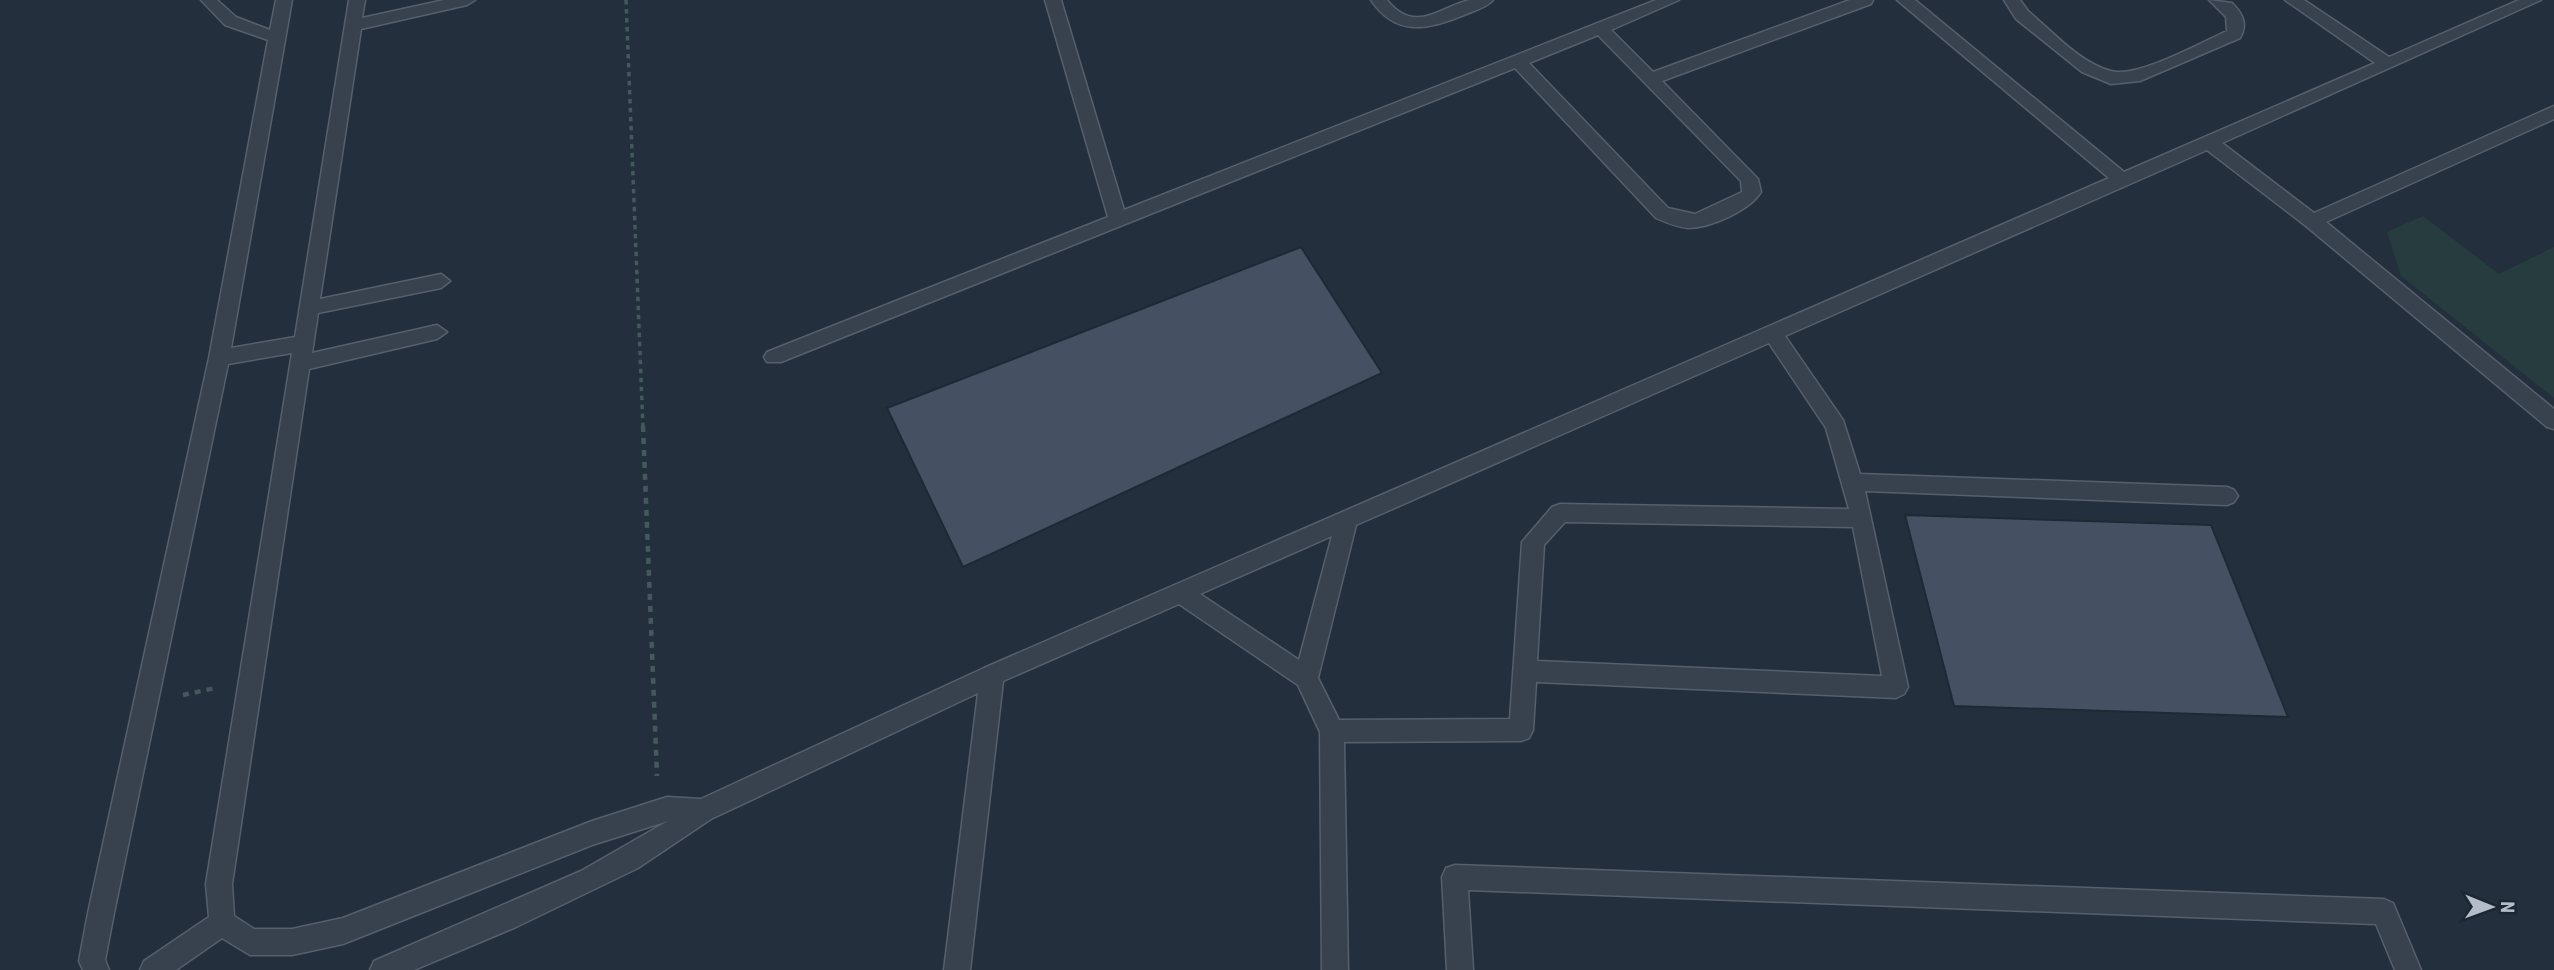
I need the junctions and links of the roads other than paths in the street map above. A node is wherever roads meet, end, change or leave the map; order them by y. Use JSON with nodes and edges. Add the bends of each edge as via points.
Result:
{"nodes":[{"id":1,"x":209,"y":0,"type":"edge"},
{"id":2,"x":284,"y":0,"type":"edge"},
{"id":3,"x":357,"y":0,"type":"edge"},
{"id":4,"x":467,"y":0,"type":"edge"},
{"id":5,"x":1053,"y":0,"type":"edge"},
{"id":6,"x":1379,"y":0,"type":"edge"},
{"id":7,"x":1486,"y":0,"type":"edge"},
{"id":8,"x":1627,"y":0,"type":"edge"},
{"id":9,"x":1865,"y":0,"type":"edge"},
{"id":10,"x":1905,"y":0,"type":"edge"},
{"id":11,"x":2012,"y":0,"type":"edge"},
{"id":12,"x":2217,"y":0,"type":"edge"},
{"id":13,"x":2294,"y":0,"type":"edge"},
{"id":14,"x":2533,"y":0,"type":"edge"},
{"id":15,"x":1665,"y":1,"type":"edge"},
{"id":16,"x":1641,"y":13,"type":"junction"},
{"id":17,"x":353,"y":25,"type":"junction"},
{"id":18,"x":1600,"y":28,"type":"junction"},
{"id":19,"x":278,"y":37,"type":"junction"},
{"id":20,"x":1518,"y":61,"type":"junction"},
{"id":21,"x":2387,"y":63,"type":"junction"},
{"id":22,"x":1650,"y":79,"type":"junction"},
{"id":23,"x":2554,"y":112,"type":"edge"},
{"id":24,"x":2207,"y":141,"type":"junction"},
{"id":25,"x":2121,"y":179,"type":"junction"},
{"id":26,"x":1118,"y":220,"type":"junction"},
{"id":27,"x":2312,"y":221,"type":"junction"},
{"id":28,"x":441,"y":281,"type":"dead end"},
{"id":29,"x":309,"y":307,"type":"junction"},
{"id":30,"x":437,"y":332,"type":"dead end"},
{"id":31,"x":1773,"y":333,"type":"junction"},
{"id":32,"x":302,"y":353,"type":"junction"},
{"id":33,"x":774,"y":357,"type":"dead end"},
{"id":34,"x":219,"y":358,"type":"junction"},
{"id":35,"x":2554,"y":421,"type":"edge"},
{"id":36,"x":1852,"y":482,"type":"junction"},
{"id":37,"x":2227,"y":496,"type":"dead end"},
{"id":38,"x":1862,"y":518,"type":"junction"},
{"id":39,"x":1346,"y":522,"type":"junction"},
{"id":40,"x":1181,"y":593,"type":"junction"},
{"id":41,"x":1525,"y":671,"type":"junction"},
{"id":42,"x":992,"y":675,"type":"junction"},
{"id":43,"x":1306,"y":678,"type":"junction"},
{"id":44,"x":1332,"y":731,"type":"junction"},
{"id":45,"x":702,"y":811,"type":"junction"},
{"id":46,"x":222,"y":923,"type":"junction"},
{"id":47,"x":96,"y":970,"type":"edge"},
{"id":48,"x":152,"y":970,"type":"edge"},
{"id":49,"x":383,"y":970,"type":"edge"},
{"id":50,"x":957,"y":970,"type":"edge"},
{"id":51,"x":1335,"y":970,"type":"edge"},
{"id":52,"x":1460,"y":970,"type":"edge"},
{"id":53,"x":2407,"y":970,"type":"edge"}],
"edges":[{"from":1,"to":19,"type":"lane","via":[[232,24]]},
{"from":2,"to":19,"type":"lane"},
{"from":3,"to":17,"type":"lane"},
{"from":4,"to":17,"type":"lane"},
{"from":5,"to":26,"type":"lane"},
{"from":6,"to":7,"type":"lane","via":[[1394,19],[1418,23]]},
{"from":8,"to":16,"type":"lane"},
{"from":9,"to":22,"type":"lane"},
{"from":10,"to":25,"type":"lane"},
{"from":11,"to":12,"type":"lane","via":[[2022,15],[2088,68],[2124,79],[2234,34],[2237,20]]},
{"from":13,"to":21,"type":"lane"},
{"from":14,"to":21,"type":"lane"},
{"from":15,"to":16,"type":"lane"},
{"from":16,"to":18,"type":"lane"},
{"from":17,"to":29,"type":"lane"},
{"from":18,"to":20,"type":"lane"},
{"from":18,"to":22,"type":"lane"},
{"from":19,"to":34,"type":"lane"},
{"from":20,"to":22,"type":"lane","via":[[1662,213],[1695,220],[1746,200],[1752,191],[1749,179]]},
{"from":20,"to":26,"type":"lane"},
{"from":21,"to":24,"type":"lane"},
{"from":23,"to":27,"type":"lane"},
{"from":24,"to":25,"type":"lane"},
{"from":24,"to":27,"type":"lane"},
{"from":25,"to":31,"type":"lane"},
{"from":26,"to":33,"type":"lane"},
{"from":27,"to":35,"type":"lane"},
{"from":28,"to":29,"type":"lane"},
{"from":29,"to":32,"type":"lane"},
{"from":30,"to":32,"type":"lane"},
{"from":31,"to":36,"type":"lane","via":[[1836,426]]},
{"from":31,"to":39,"type":"lane"},
{"from":32,"to":34,"type":"lane"},
{"from":32,"to":46,"type":"lane","via":[[219,884]]},
{"from":34,"to":47,"type":"lane","via":[[101,912],[92,961]]},
{"from":36,"to":37,"type":"lane"},
{"from":36,"to":38,"type":"lane"},
{"from":38,"to":41,"type":"lane","via":[[1560,513],[1533,542]]},
{"from":38,"to":41,"type":"lane","via":[[1896,687]]},
{"from":39,"to":40,"type":"lane"},
{"from":39,"to":43,"type":"lane"},
{"from":40,"to":42,"type":"lane"},
{"from":40,"to":43,"type":"lane"},
{"from":41,"to":44,"type":"lane","via":[[1521,730]]},
{"from":42,"to":45,"type":"lane"},
{"from":42,"to":50,"type":"lane"},
{"from":43,"to":44,"type":"lane"},
{"from":44,"to":51,"type":"lane"},
{"from":45,"to":46,"type":"lane","via":[[667,809],[592,833],[343,932],[292,942],[250,942]]},
{"from":45,"to":49,"type":"lane","via":[[671,835],[596,876]]},
{"from":46,"to":48,"type":"lane"},
{"from":52,"to":53,"type":"lane","via":[[1455,877],[2384,912]]}]}
